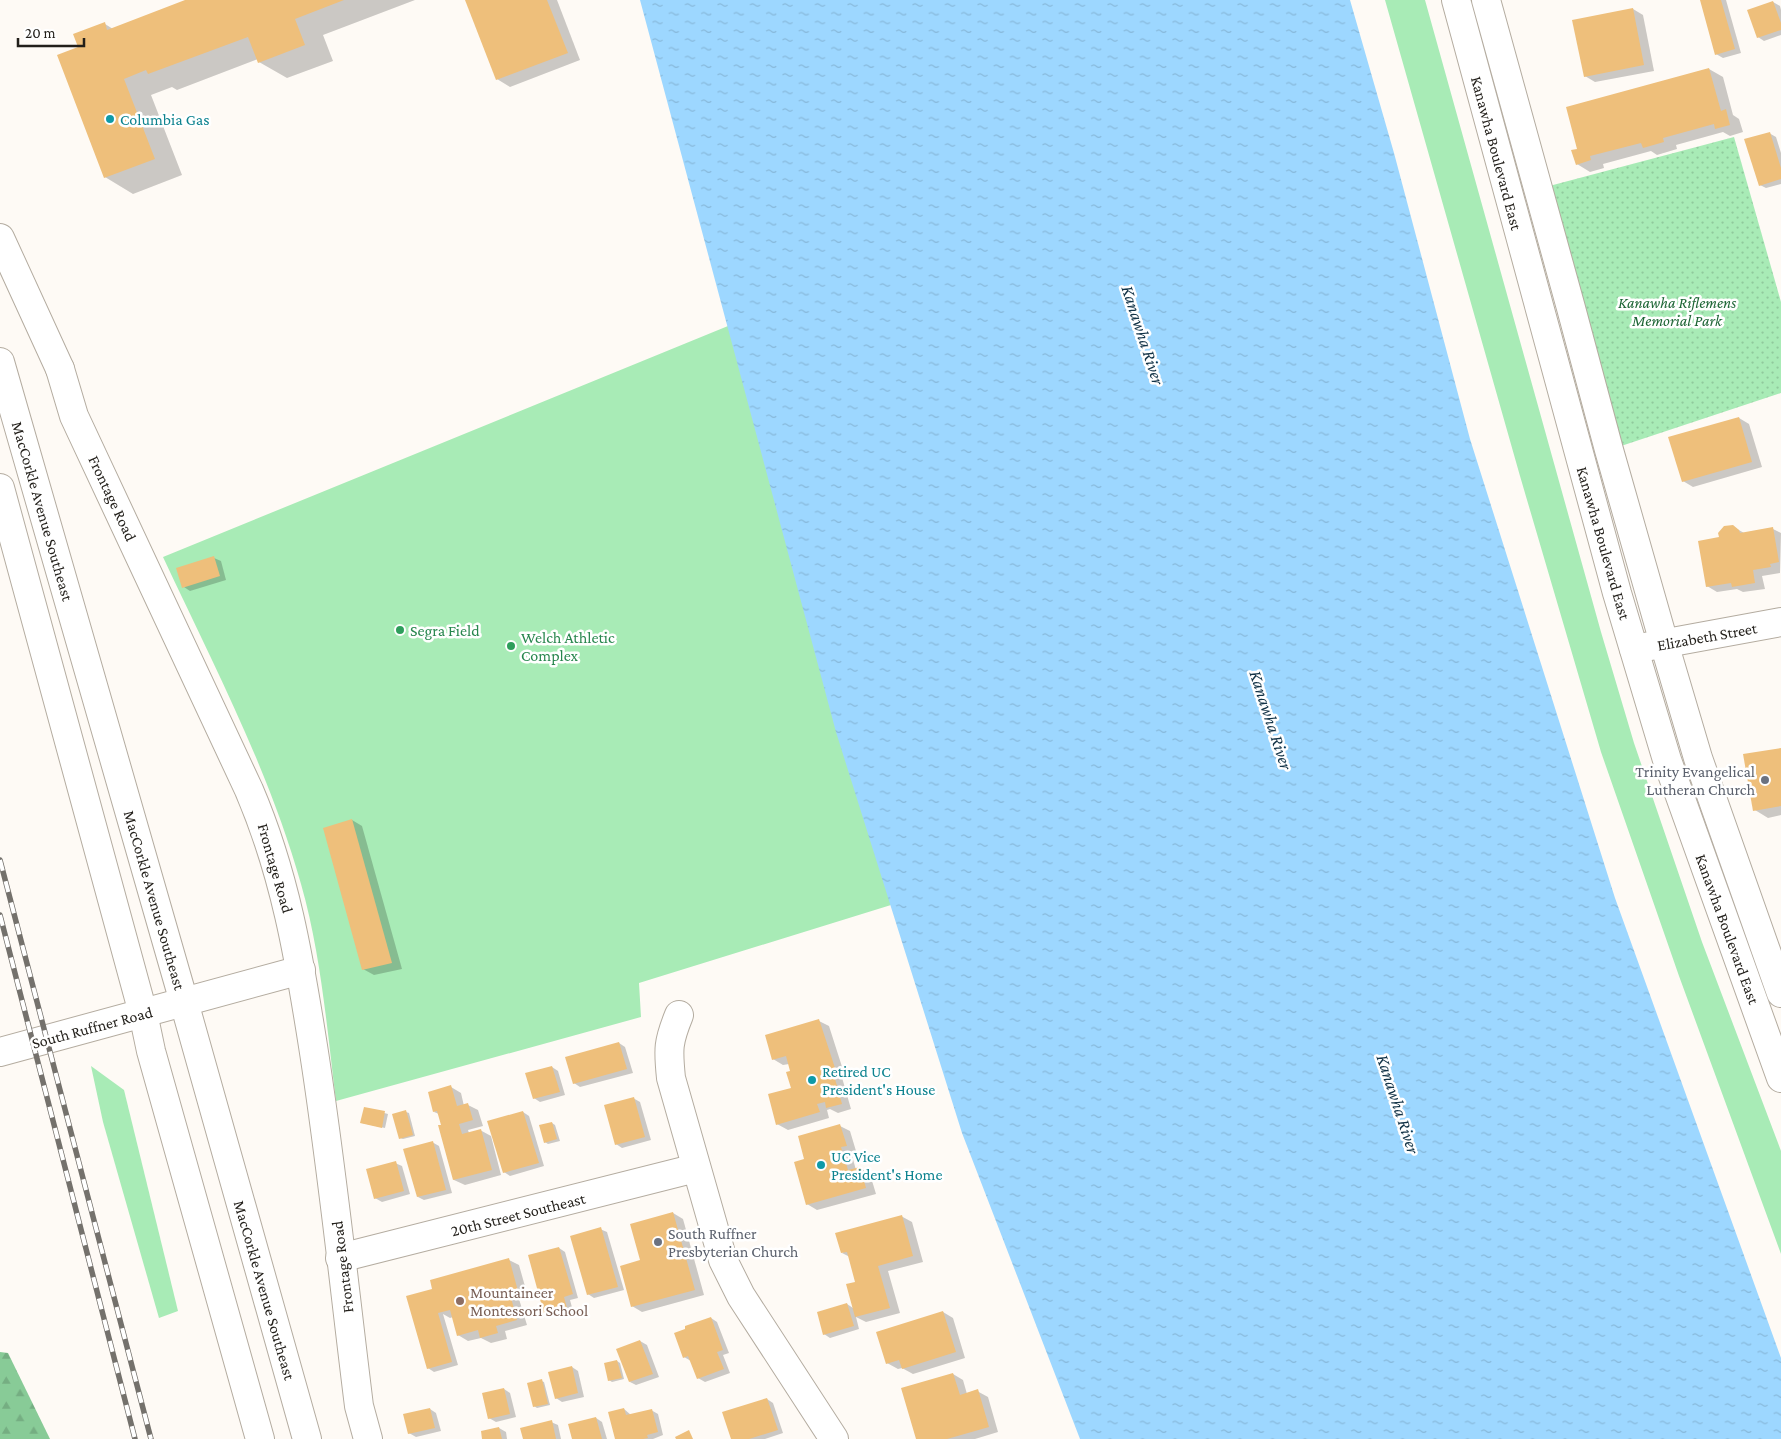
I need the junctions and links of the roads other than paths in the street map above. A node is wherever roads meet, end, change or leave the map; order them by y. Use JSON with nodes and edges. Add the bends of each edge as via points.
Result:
{"nodes":[{"id":1,"x":1456,"y":0,"type":"edge"},
{"id":2,"x":1486,"y":0,"type":"edge"},
{"id":3,"x":0,"y":238,"type":"edge"},
{"id":4,"x":0,"y":362,"type":"edge"},
{"id":5,"x":0,"y":488,"type":"edge"},
{"id":6,"x":1781,"y":622,"type":"edge"},
{"id":7,"x":1664,"y":644,"type":"junction"},
{"id":8,"x":1634,"y":649,"type":"junction"},
{"id":9,"x":301,"y":970,"type":"junction"},
{"id":10,"x":1781,"y":993,"type":"edge"},
{"id":11,"x":184,"y":1002,"type":"junction"},
{"id":12,"x":142,"y":1013,"type":"junction"},
{"id":13,"x":679,"y":1015,"type":"dead end"},
{"id":14,"x":0,"y":1052,"type":"edge"},
{"id":15,"x":1781,"y":1078,"type":"edge"},
{"id":16,"x":696,"y":1168,"type":"junction"},
{"id":17,"x":340,"y":1258,"type":"junction"},
{"id":18,"x":359,"y":1406,"type":"junction"},
{"id":19,"x":260,"y":1439,"type":"edge"},
{"id":20,"x":307,"y":1439,"type":"edge"},
{"id":21,"x":355,"y":1439,"type":"edge"},
{"id":22,"x":368,"y":1439,"type":"edge"},
{"id":23,"x":834,"y":1439,"type":"edge"}],
"edges":[{"from":1,"to":8,"type":"main road","name":"Kanawha Boulevard East"},
{"from":2,"to":7,"type":"main road","name":"Kanawha Boulevard East"},
{"from":3,"to":9,"type":"main road","name":"Frontage Road","via":[[60,369],[74,416],[262,819],[289,908]]},
{"from":4,"to":11,"type":"main road","name":"MacCorkle Avenue Southeast"},
{"from":5,"to":12,"type":"main road"},
{"from":6,"to":7,"type":"main road","name":"Elizabeth Street"},
{"from":7,"to":8,"type":"main road","name":"Elizabeth Street"},
{"from":7,"to":10,"type":"main road","name":"Kanawha Boulevard East","via":[[1698,758]]},
{"from":8,"to":15,"type":"main road","name":"Kanawha Boulevard East","via":[[1667,760]]},
{"from":9,"to":11,"type":"main road","name":"South Ruffner Road"},
{"from":9,"to":17,"type":"main road","name":"Frontage Road","via":[[323,1112]]},
{"from":11,"to":12,"type":"main road","name":"South Ruffner Road"},
{"from":11,"to":20,"type":"main road","name":"MacCorkle Avenue Southeast"},
{"from":12,"to":14,"type":"main road","name":"South Ruffner Road"},
{"from":12,"to":19,"type":"main road"},
{"from":13,"to":16,"type":"main road","via":[[668,1050],[671,1078]]},
{"from":16,"to":17,"type":"main road","name":"20th Street Southeast"},
{"from":16,"to":23,"type":"main road","via":[[723,1260],[741,1296]]},
{"from":17,"to":18,"type":"main road","name":"Frontage Road"},
{"from":18,"to":21,"type":"main road","name":"Frontage Road"},
{"from":18,"to":22,"type":"main road","name":"Frontage Road"}]}
